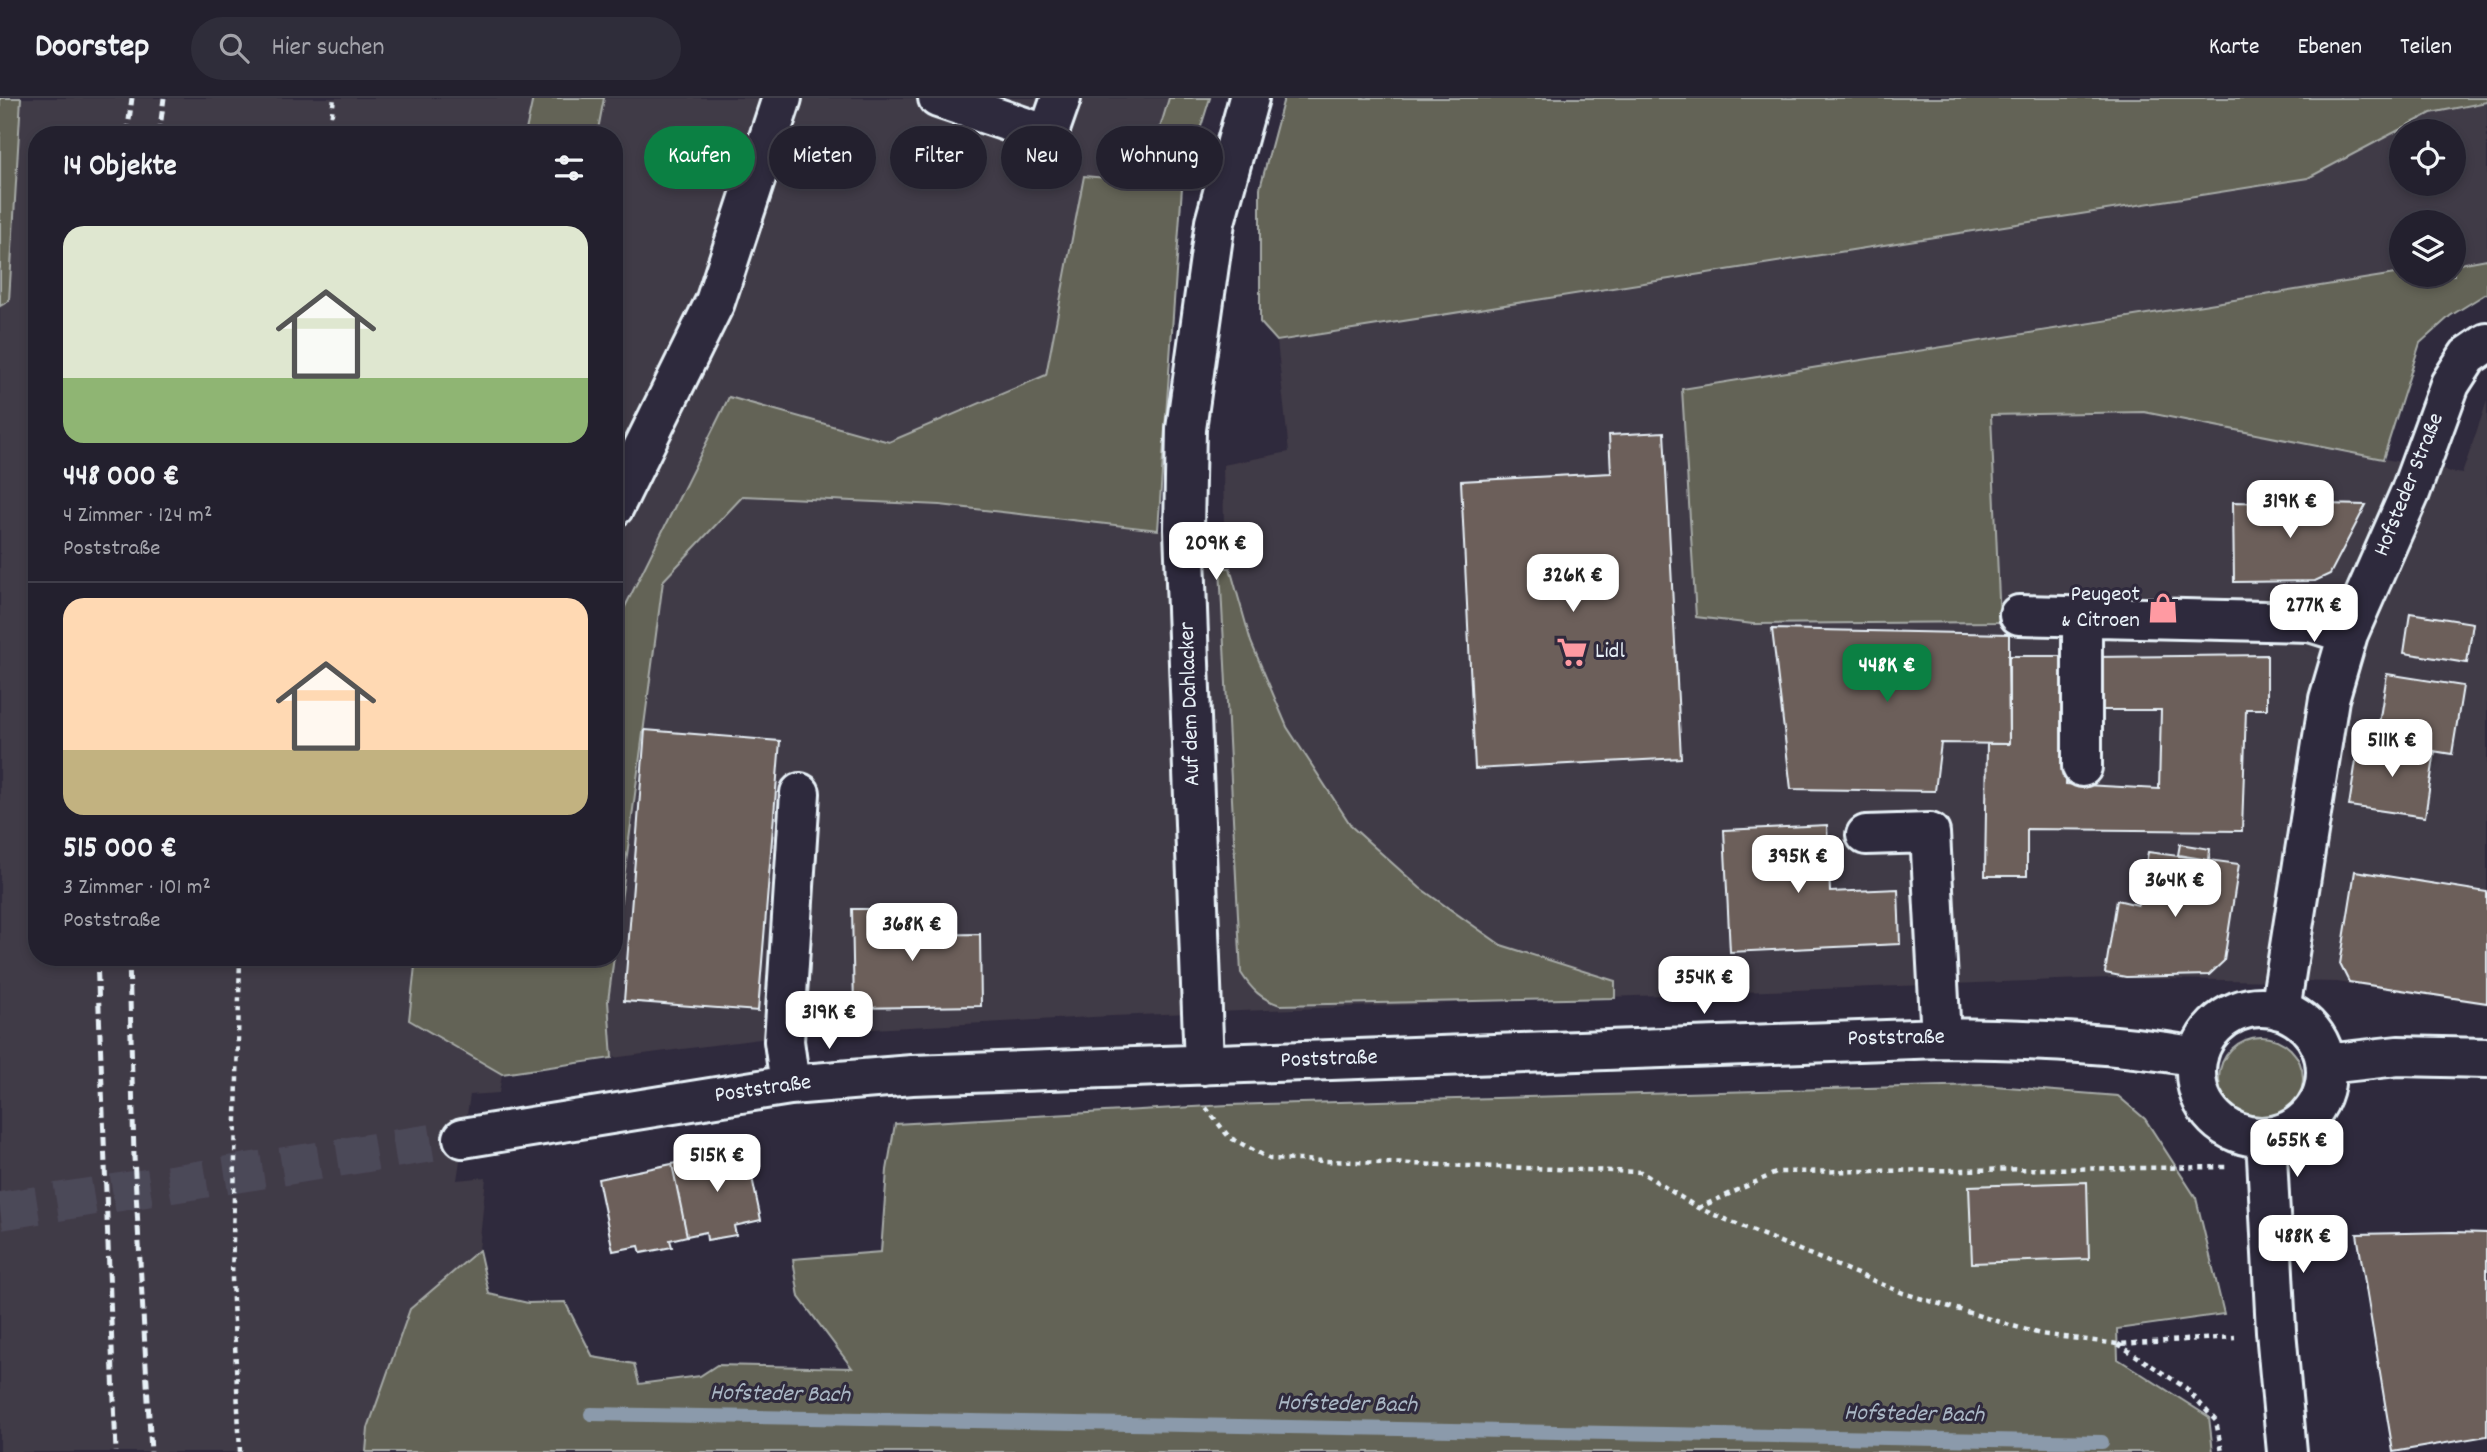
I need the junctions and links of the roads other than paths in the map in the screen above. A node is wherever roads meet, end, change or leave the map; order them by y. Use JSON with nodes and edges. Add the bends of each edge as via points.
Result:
{"nodes":[{"id":1,"x":782,"y":98,"type":"edge"},
{"id":2,"x":938,"y":98,"type":"edge"},
{"id":3,"x":1061,"y":98,"type":"edge"},
{"id":4,"x":1249,"y":98,"type":"edge"},
{"id":5,"x":2487,"y":343,"type":"edge"},
{"id":6,"x":623,"y":489,"type":"edge"},
{"id":7,"x":2019,"y":615,"type":"dead end"},
{"id":8,"x":2082,"y":617,"type":"junction"},
{"id":9,"x":2348,"y":634,"type":"junction"},
{"id":10,"x":2082,"y":767,"type":"dead end"},
{"id":11,"x":800,"y":793,"type":"dead end"},
{"id":12,"x":1866,"y":835,"type":"dead end"},
{"id":13,"x":2280,"y":1010,"type":"junction"},
{"id":14,"x":1941,"y":1038,"type":"junction"},
{"id":15,"x":2198,"y":1057,"type":"junction"},
{"id":16,"x":2487,"y":1058,"type":"edge"},
{"id":17,"x":2326,"y":1064,"type":"junction"},
{"id":18,"x":1204,"y":1065,"type":"junction"},
{"id":19,"x":790,"y":1085,"type":"junction"},
{"id":20,"x":463,"y":1138,"type":"tunnel mouth"},
{"id":21,"x":2266,"y":1152,"type":"junction"},
{"id":22,"x":2287,"y":1452,"type":"edge"}],
"edges":[{"from":1,"to":6,"type":"street","via":[[715,302]]},
{"from":2,"to":3,"type":"street","via":[[1048,135]]},
{"from":4,"to":18,"type":"street","name":"Auf dem Dahlacker","via":[[1215,222],[1186,429],[1184,529]]},
{"from":5,"to":9,"type":"street","name":"Hofsteder Straße","via":[[2468,356],[2450,384],[2410,493]]},
{"from":7,"to":8,"type":"street"},
{"from":8,"to":9,"type":"street","via":[[2310,622]]},
{"from":8,"to":10,"type":"street"},
{"from":9,"to":13,"type":"street","name":"Hofsteder Straße","via":[[2329,699]]},
{"from":11,"to":19,"type":"street","via":[[784,1041]]},
{"from":12,"to":14,"type":"street","via":[[1930,834]]},
{"from":13,"to":15,"type":"street","via":[[2238,1011],[2206,1037]]},
{"from":13,"to":17,"type":"street","via":[[2311,1030]]},
{"from":14,"to":15,"type":"street","name":"Poststraße","via":[[2057,1039]]},
{"from":14,"to":18,"type":"street","name":"Poststraße"},
{"from":15,"to":21,"type":"street","via":[[2196,1075],[2208,1110]]},
{"from":16,"to":17,"type":"street","via":[[2398,1056]]},
{"from":17,"to":21,"type":"street","via":[[2326,1082],[2311,1115]]},
{"from":18,"to":19,"type":"street","name":"Poststraße","via":[[912,1075]]},
{"from":19,"to":20,"type":"street","name":"Poststraße"},
{"from":21,"to":22,"type":"street"}]}
